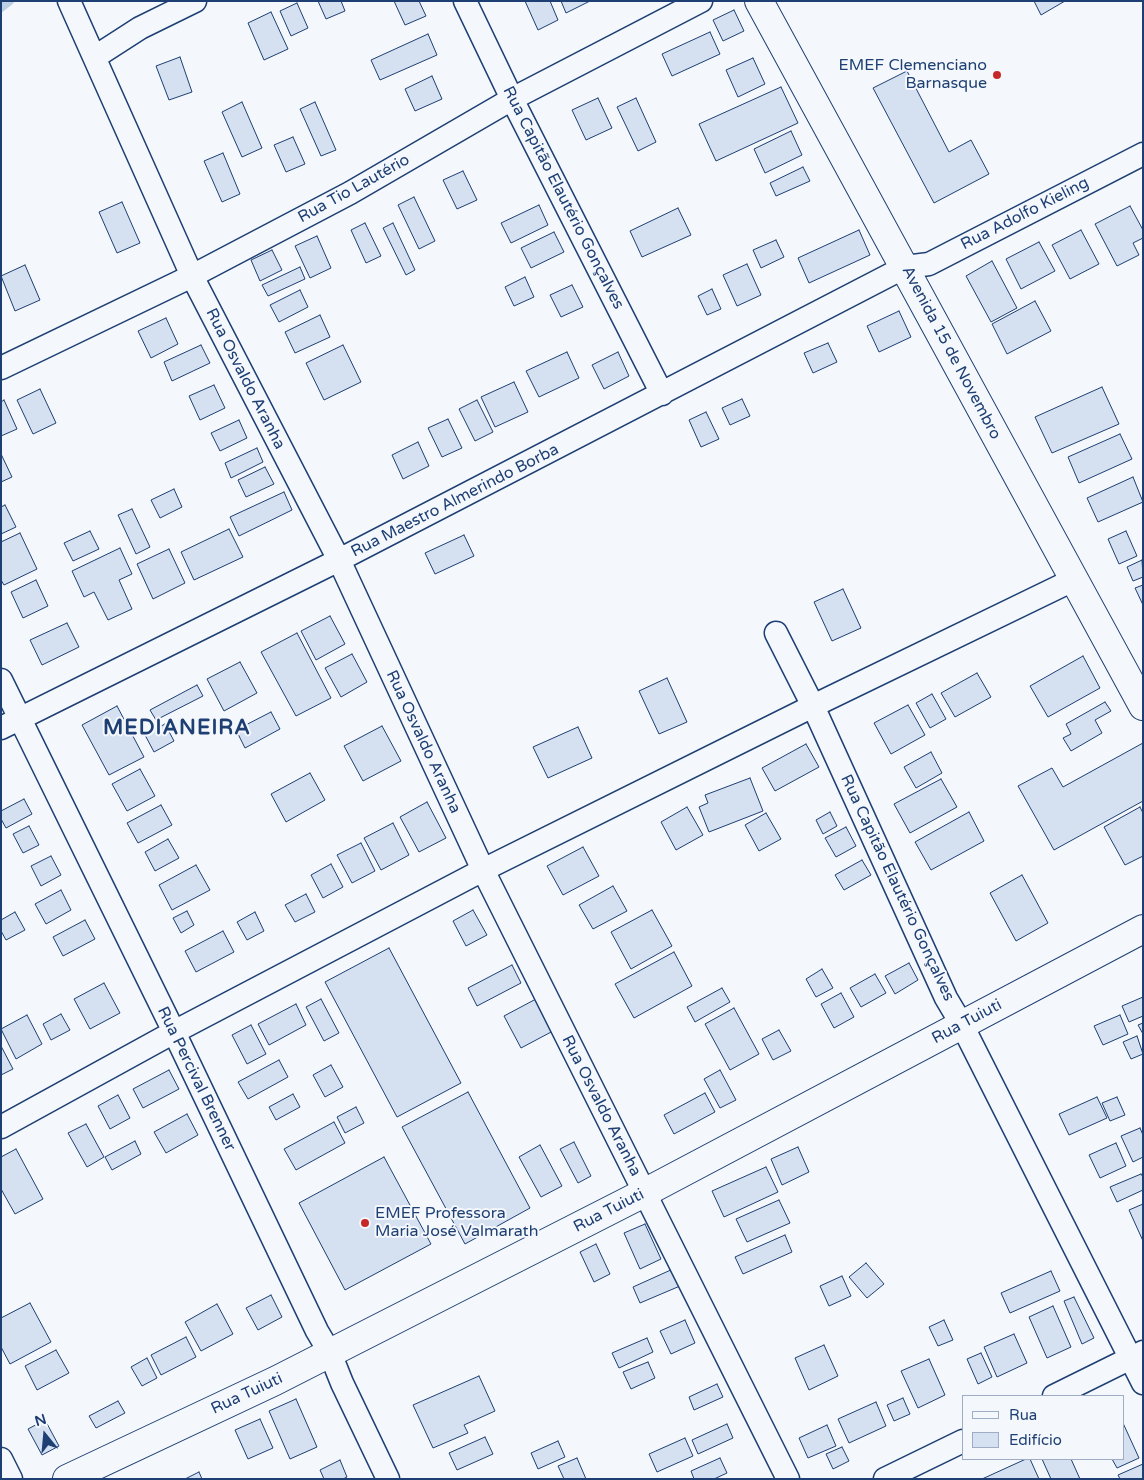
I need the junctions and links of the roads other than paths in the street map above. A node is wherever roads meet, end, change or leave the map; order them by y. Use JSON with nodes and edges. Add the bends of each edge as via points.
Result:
{"nodes":[{"id":1,"x":69,"y":1,"type":"edge"},
{"id":2,"x":195,"y":1,"type":"edge"},
{"id":3,"x":465,"y":1,"type":"edge"},
{"id":4,"x":701,"y":1,"type":"edge"},
{"id":5,"x":759,"y":1,"type":"edge"},
{"id":6,"x":95,"y":57,"type":"junction"},
{"id":7,"x":512,"y":99,"type":"junction"},
{"id":8,"x":1143,"y":154,"type":"edge"},
{"id":9,"x":905,"y":267,"type":"junction"},
{"id":10,"x":192,"y":276,"type":"junction"},
{"id":11,"x":1,"y":368,"type":"edge"},
{"id":12,"x":662,"y":394,"type":"junction"},
{"id":13,"x":339,"y":560,"type":"junction"},
{"id":14,"x":1073,"y":580,"type":"junction"},
{"id":15,"x":776,"y":633,"type":"dead end"},
{"id":16,"x":1,"y":680,"type":"edge"},
{"id":17,"x":813,"y":706,"type":"junction"},
{"id":18,"x":1143,"y":706,"type":"edge"},
{"id":19,"x":11,"y":724,"type":"edge"},
{"id":20,"x":483,"y":870,"type":"junction"},
{"id":21,"x":1143,"y":928,"type":"edge"},
{"id":22,"x":962,"y":1025,"type":"junction"},
{"id":23,"x":174,"y":1032,"type":"junction"},
{"id":24,"x":1,"y":1127,"type":"edge"},
{"id":25,"x":644,"y":1193,"type":"junction"},
{"id":26,"x":330,"y":1353,"type":"junction"},
{"id":27,"x":1137,"y":1355,"type":"edge"},
{"id":28,"x":1143,"y":1383,"type":"edge"},
{"id":29,"x":1056,"y":1395,"type":"edge"},
{"id":30,"x":962,"y":1441,"type":"edge"},
{"id":31,"x":1,"y":1459,"type":"edge"},
{"id":32,"x":11,"y":1479,"type":"edge"},
{"id":33,"x":67,"y":1479,"type":"edge"},
{"id":34,"x":388,"y":1479,"type":"edge"},
{"id":35,"x":788,"y":1479,"type":"edge"},
{"id":36,"x":885,"y":1479,"type":"edge"}],
"edges":[{"from":1,"to":6,"type":"street","name":"Rua Osvaldo Aranha"},
{"from":2,"to":6,"type":"street","via":[[140,28]]},
{"from":3,"to":7,"type":"street","name":"Rua Capitão Elautério Gonçalves"},
{"from":4,"to":7,"type":"street","name":"Rua Tio Lautério"},
{"from":5,"to":9,"type":"main road","name":"Avenida 15 de Novembro"},
{"from":6,"to":10,"type":"street","name":"Rua Osvaldo Aranha"},
{"from":7,"to":10,"type":"street","name":"Rua Tio Lautério","via":[[350,193]]},
{"from":7,"to":12,"type":"street","name":"Rua Capitão Elautério Gonçalves"},
{"from":8,"to":9,"type":"street","name":"Rua Adolfo Kieling","via":[[929,264]]},
{"from":9,"to":12,"type":"street","name":"Rua Maestro Almerindo Borba"},
{"from":9,"to":14,"type":"main road","name":"Avenida 15 de Novembro"},
{"from":10,"to":11,"type":"street","name":"Rua Tio Lautério"},
{"from":10,"to":13,"type":"street","name":"Rua Osvaldo Aranha"},
{"from":12,"to":13,"type":"street","name":"Rua Maestro Almerindo Borba"},
{"from":13,"to":19,"type":"street","name":"Rua Maestro Almerindo Borba"},
{"from":13,"to":20,"type":"street","name":"Rua Osvaldo Aranha"},
{"from":14,"to":17,"type":"street"},
{"from":14,"to":18,"type":"main road","name":"Avenida 15 de Novembro"},
{"from":15,"to":17,"type":"street","name":"Rua Capitão Elautério Gonçalves"},
{"from":16,"to":19,"type":"street","name":"Rua Percival Brenner"},
{"from":17,"to":20,"type":"street"},
{"from":17,"to":22,"type":"street","name":"Rua Capitão Elautério Gonçalves","via":[[946,998]]},
{"from":19,"to":23,"type":"street","name":"Rua Percival Brenner"},
{"from":20,"to":23,"type":"street"},
{"from":20,"to":25,"type":"street","name":"Rua Osvaldo Aranha"},
{"from":21,"to":22,"type":"main road","name":"Rua Tuiuti"},
{"from":22,"to":25,"type":"main road","name":"Rua Tuiuti"},
{"from":22,"to":27,"type":"street","name":"Rua Capitão Elautério Gonçalves"},
{"from":23,"to":24,"type":"street"},
{"from":23,"to":26,"type":"street","name":"Rua Percival Brenner","via":[[316,1331]]},
{"from":25,"to":26,"type":"main road","name":"Rua Tuiuti"},
{"from":25,"to":35,"type":"street","name":"Rua Osvaldo Aranha"},
{"from":26,"to":33,"type":"main road","name":"Rua Tuiuti"},
{"from":26,"to":34,"type":"street","name":"Rua Percival Brenner"},
{"from":27,"to":28,"type":"street","name":"Rua Capitão Elautério Gonçalves"},
{"from":27,"to":29,"type":"street"},
{"from":30,"to":36,"type":"street"},
{"from":31,"to":32,"type":"street"}]}
